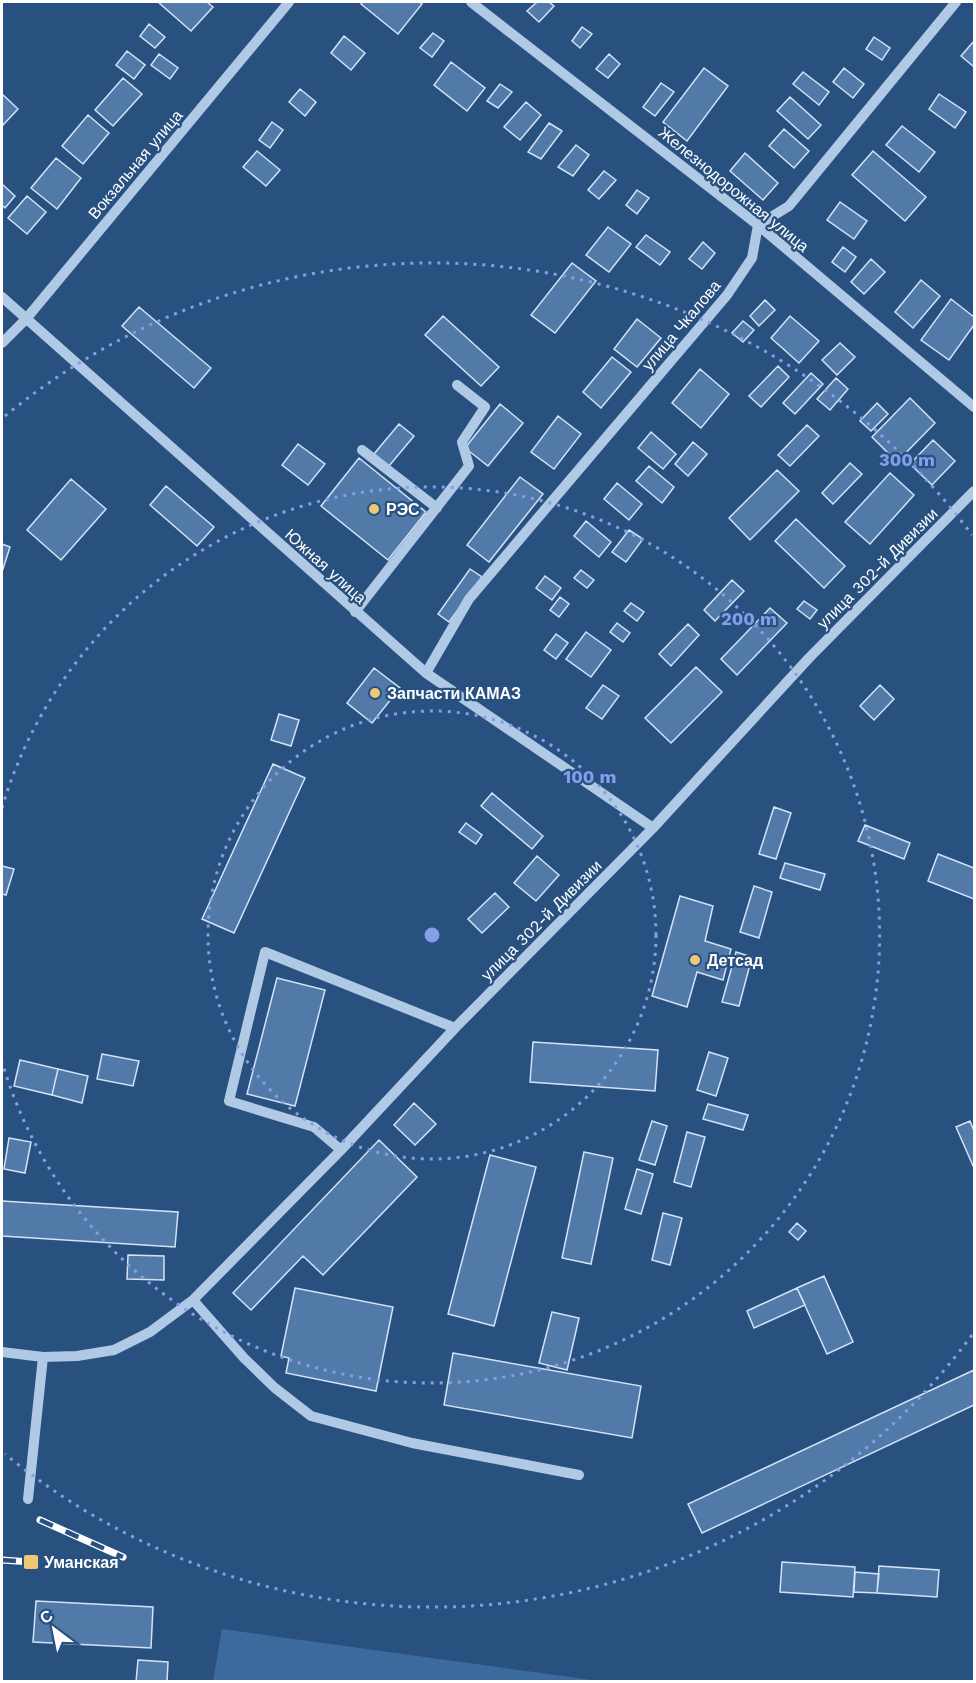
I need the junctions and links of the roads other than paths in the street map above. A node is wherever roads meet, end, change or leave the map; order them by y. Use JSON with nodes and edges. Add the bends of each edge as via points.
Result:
{"nodes":[{"id":1,"x":289,"y":2,"type":"edge"},
{"id":2,"x":471,"y":2,"type":"edge"},
{"id":3,"x":956,"y":2,"type":"edge"},
{"id":4,"x":758,"y":225,"type":"junction"},
{"id":5,"x":2,"y":297,"type":"edge"},
{"id":6,"x":26,"y":319,"type":"junction"},
{"id":7,"x":2,"y":343,"type":"edge"},
{"id":8,"x":457,"y":385,"type":"dead end"},
{"id":9,"x":975,"y":406,"type":"edge"},
{"id":10,"x":362,"y":450,"type":"dead end"},
{"id":11,"x":975,"y":491,"type":"edge"},
{"id":12,"x":437,"y":508,"type":"junction"},
{"id":13,"x":355,"y":612,"type":"junction"},
{"id":14,"x":426,"y":673,"type":"junction"},
{"id":15,"x":653,"y":828,"type":"junction"},
{"id":16,"x":455,"y":1028,"type":"junction"},
{"id":17,"x":341,"y":1150,"type":"junction"},
{"id":18,"x":194,"y":1300,"type":"junction"},
{"id":19,"x":2,"y":1352,"type":"edge"},
{"id":20,"x":43,"y":1357,"type":"junction"},
{"id":21,"x":579,"y":1475,"type":"dead end"},
{"id":22,"x":28,"y":1499,"type":"dead end"}],
"edges":[{"from":1,"to":6,"type":"street","name":"Вокзальная улица"},
{"from":2,"to":4,"type":"street","name":"Железнодорожная улица"},
{"from":3,"to":4,"type":"street","via":[[789,206]]},
{"from":4,"to":9,"type":"street","name":"Железнодорожная улица"},
{"from":4,"to":14,"type":"street","name":"улица Чкалова","via":[[752,258],[728,295],[469,599]]},
{"from":5,"to":6,"type":"street","name":"Южная улица"},
{"from":6,"to":7,"type":"street","name":"Вокзальная улица"},
{"from":6,"to":13,"type":"street","name":"Южная улица"},
{"from":8,"to":12,"type":"street","via":[[485,407],[462,442],[469,466]]},
{"from":10,"to":12,"type":"street"},
{"from":11,"to":15,"type":"street","name":"улица 302-й Дивизии","via":[[809,658]]},
{"from":12,"to":13,"type":"street"},
{"from":13,"to":14,"type":"street","name":"Южная улица"},
{"from":14,"to":15,"type":"street","name":"Южная улица"},
{"from":15,"to":16,"type":"street","name":"улица 302-й Дивизии"},
{"from":16,"to":17,"type":"street","name":"улица 302-й Дивизии"},
{"from":16,"to":17,"type":"street","via":[[265,952],[229,1101],[314,1127]]},
{"from":17,"to":18,"type":"street","name":"улица 302-й Дивизии"},
{"from":18,"to":20,"type":"street","name":"улица 302-й Дивизии","via":[[150,1332],[114,1350]]},
{"from":18,"to":21,"type":"street","via":[[244,1358],[311,1416],[412,1443]]},
{"from":19,"to":20,"type":"street","name":"улица 302-й Дивизии"},
{"from":20,"to":22,"type":"street"}]}
